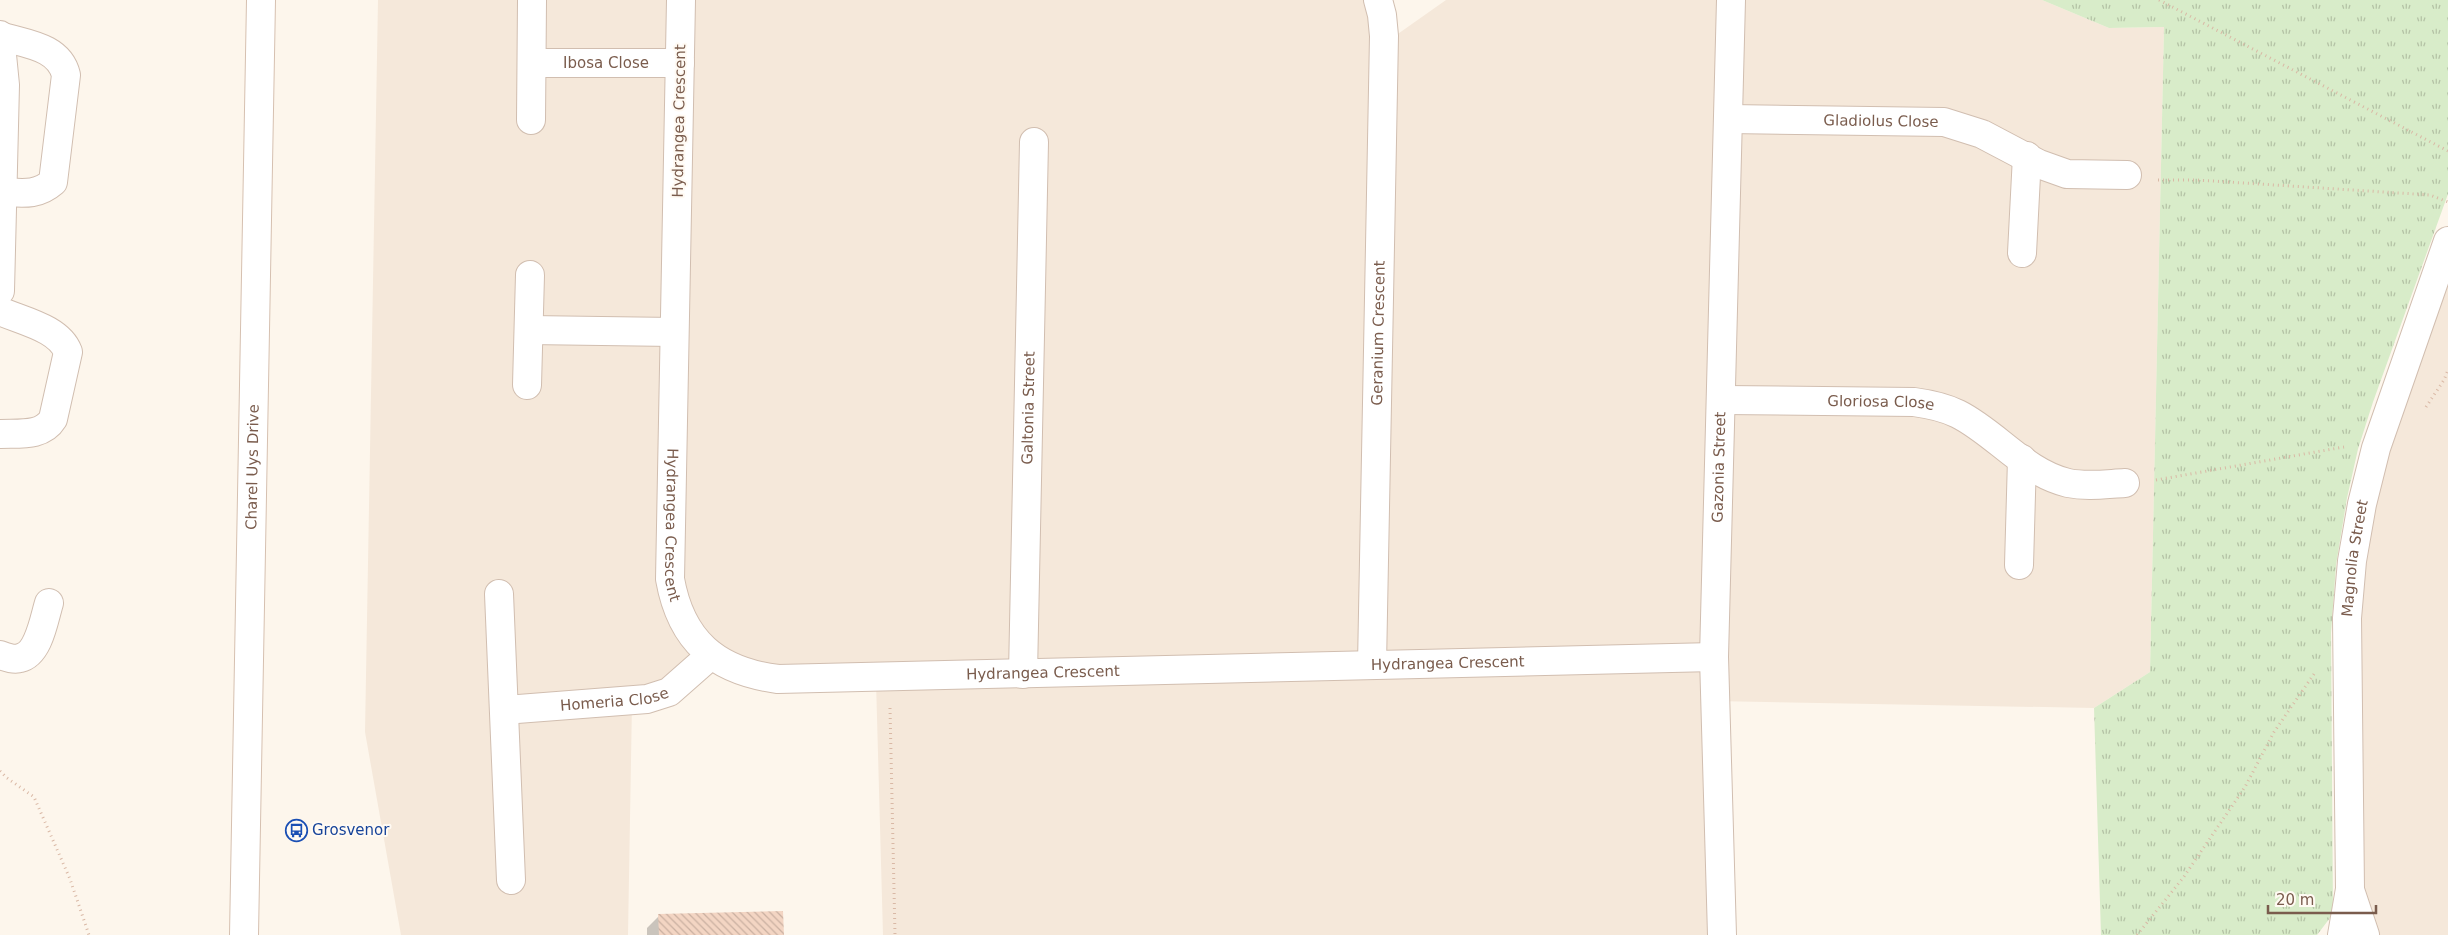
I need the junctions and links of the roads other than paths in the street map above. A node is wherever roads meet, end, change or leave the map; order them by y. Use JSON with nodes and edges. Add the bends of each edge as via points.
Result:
{"nodes":[{"id":1,"x":261,"y":0,"type":"edge"},
{"id":2,"x":681,"y":0,"type":"edge"},
{"id":3,"x":1378,"y":0,"type":"edge"},
{"id":4,"x":1731,"y":0,"type":"edge"},
{"id":5,"x":532,"y":1,"type":"edge"},
{"id":6,"x":0,"y":36,"type":"edge"},
{"id":7,"x":532,"y":63,"type":"junction"},
{"id":8,"x":680,"y":63,"type":"junction"},
{"id":9,"x":1729,"y":119,"type":"junction"},
{"id":10,"x":531,"y":120,"type":"dead end"},
{"id":11,"x":1034,"y":142,"type":"dead end"},
{"id":12,"x":2027,"y":156,"type":"junction"},
{"id":13,"x":2127,"y":176,"type":"road end"},
{"id":14,"x":2,"y":192,"type":"junction"},
{"id":15,"x":2448,"y":241,"type":"edge"},
{"id":16,"x":2022,"y":253,"type":"dead end"},
{"id":17,"x":530,"y":275,"type":"dead end"},
{"id":18,"x":0,"y":291,"type":"edge"},
{"id":19,"x":0,"y":311,"type":"edge"},
{"id":20,"x":529,"y":330,"type":"junction"},
{"id":21,"x":674,"y":332,"type":"junction"},
{"id":22,"x":527,"y":385,"type":"dead end"},
{"id":23,"x":1723,"y":400,"type":"junction"},
{"id":24,"x":0,"y":434,"type":"edge"},
{"id":25,"x":2022,"y":459,"type":"junction"},
{"id":26,"x":2126,"y":483,"type":"road end"},
{"id":27,"x":2019,"y":565,"type":"dead end"},
{"id":28,"x":499,"y":594,"type":"dead end"},
{"id":29,"x":49,"y":603,"type":"dead end"},
{"id":30,"x":0,"y":655,"type":"edge"},
{"id":31,"x":711,"y":655,"type":"junction"},
{"id":32,"x":1714,"y":657,"type":"junction"},
{"id":33,"x":1372,"y":665,"type":"junction"},
{"id":34,"x":1023,"y":674,"type":"junction"},
{"id":35,"x":504,"y":710,"type":"junction"},
{"id":36,"x":511,"y":880,"type":"dead end"},
{"id":37,"x":2350,"y":889,"type":"junction"},
{"id":38,"x":244,"y":935,"type":"edge"},
{"id":39,"x":1722,"y":935,"type":"edge"},
{"id":40,"x":2342,"y":935,"type":"edge"},
{"id":41,"x":2365,"y":935,"type":"edge"}],
"edges":[{"from":1,"to":38,"type":"street","name":"Charel Uys Drive"},
{"from":2,"to":8,"type":"street","name":"Hydrangea Crescent"},
{"from":3,"to":33,"type":"street","name":"Geranium Crescent","via":[[1384,36]]},
{"from":4,"to":9,"type":"street","name":"Gazonia Street"},
{"from":5,"to":7,"type":"street"},
{"from":6,"to":14,"type":"street","via":[[5,85]]},
{"from":6,"to":14,"type":"street","via":[[48,50],[64,66],[66,75],[53,182],[34,194]]},
{"from":7,"to":8,"type":"street","name":"Ibosa Close"},
{"from":7,"to":10,"type":"street"},
{"from":8,"to":21,"type":"street","name":"Hydrangea Crescent"},
{"from":9,"to":12,"type":"street","name":"Gladiolus Close","via":[[1944,122],[1982,134]]},
{"from":9,"to":23,"type":"street","name":"Gazonia Street"},
{"from":11,"to":34,"type":"street","name":"Galtonia Street"},
{"from":12,"to":13,"type":"street","name":"Gladiolus Close","via":[[2067,174]]},
{"from":12,"to":16,"type":"street"},
{"from":14,"to":18,"type":"street"},
{"from":15,"to":37,"type":"street","name":"Magnolia Street","via":[[2376,448],[2352,560],[2347,618]]},
{"from":17,"to":20,"type":"street"},
{"from":19,"to":24,"type":"street","via":[[52,333],[61,339],[68,352],[53,420],[48,427],[41,432]]},
{"from":20,"to":21,"type":"street"},
{"from":20,"to":22,"type":"street"},
{"from":21,"to":31,"type":"street","name":"Hydrangea Crescent","via":[[670,579],[674,601],[683,622]]},
{"from":23,"to":25,"type":"street","name":"Gloriosa Close","via":[[1930,404],[1959,415]]},
{"from":23,"to":32,"type":"street","name":"Gazonia Street"},
{"from":25,"to":26,"type":"street","name":"Gloriosa Close","via":[[2067,482],[2087,485]]},
{"from":25,"to":27,"type":"street"},
{"from":28,"to":35,"type":"street"},
{"from":29,"to":30,"type":"street","via":[[30,653],[17,659]]},
{"from":31,"to":34,"type":"street","name":"Hydrangea Crescent","via":[[731,668],[754,676],[778,679]]},
{"from":31,"to":35,"type":"street","name":"Homeria Close","via":[[669,692],[648,699]]},
{"from":32,"to":33,"type":"street","name":"Hydrangea Crescent"},
{"from":32,"to":39,"type":"street","name":"Gazonia Street"},
{"from":33,"to":34,"type":"street","name":"Hydrangea Crescent"},
{"from":35,"to":36,"type":"street"},
{"from":37,"to":40,"type":"street","name":"Magnolia Street"},
{"from":37,"to":41,"type":"street","name":"Magnolia Street"}]}
